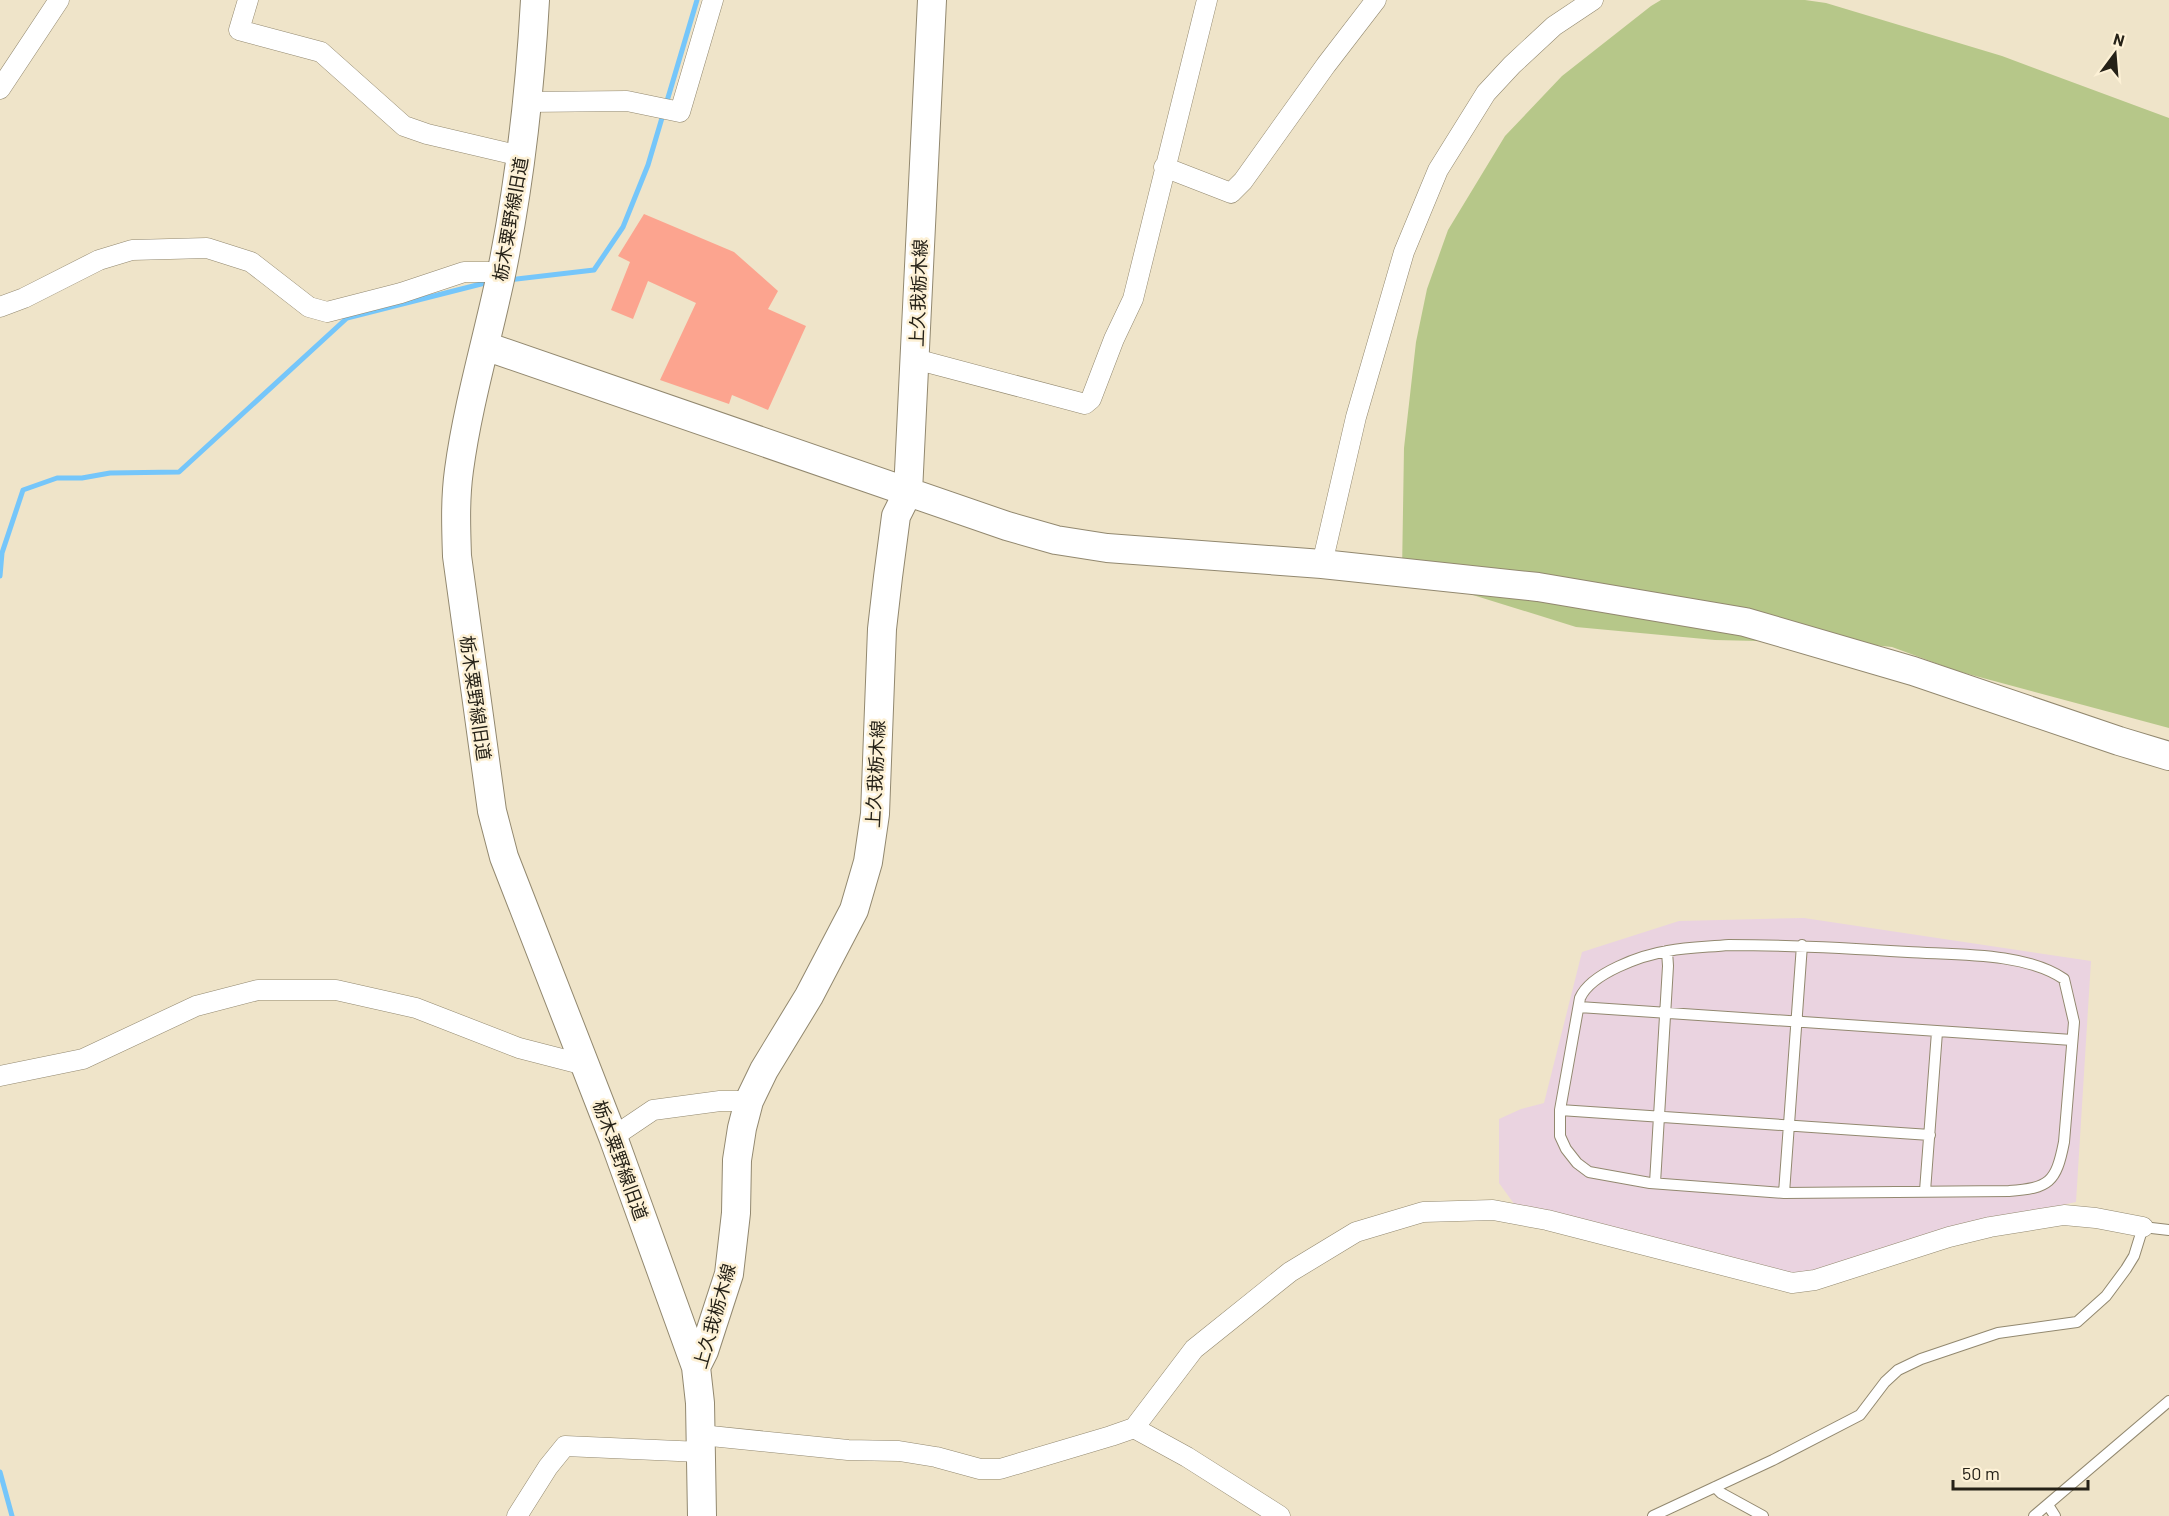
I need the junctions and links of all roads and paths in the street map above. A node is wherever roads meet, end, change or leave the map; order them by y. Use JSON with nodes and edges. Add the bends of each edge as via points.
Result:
{"nodes":[{"id":1,"x":59,"y":0,"type":"edge"},
{"id":2,"x":248,"y":0,"type":"edge"},
{"id":3,"x":535,"y":0,"type":"edge"},
{"id":4,"x":713,"y":0,"type":"edge"},
{"id":5,"x":932,"y":0,"type":"edge"},
{"id":6,"x":1207,"y":0,"type":"edge"},
{"id":7,"x":1376,"y":0,"type":"edge"},
{"id":8,"x":1593,"y":0,"type":"edge"},
{"id":9,"x":0,"y":89,"type":"edge"},
{"id":10,"x":527,"y":102,"type":"junction"},
{"id":11,"x":521,"y":156,"type":"junction"},
{"id":12,"x":1164,"y":166,"type":"junction"},
{"id":13,"x":501,"y":272,"type":"junction"},
{"id":14,"x":0,"y":307,"type":"edge"},
{"id":15,"x":485,"y":346,"type":"junction"},
{"id":16,"x":915,"y":358,"type":"junction"},
{"id":17,"x":908,"y":492,"type":"junction"},
{"id":18,"x":1322,"y":564,"type":"junction"},
{"id":19,"x":2169,"y":756,"type":"edge"},
{"id":20,"x":1802,"y":945,"type":"junction"},
{"id":21,"x":1667,"y":951,"type":"junction"},
{"id":22,"x":1579,"y":1007,"type":"junction"},
{"id":23,"x":1664,"y":1013,"type":"junction"},
{"id":24,"x":1796,"y":1022,"type":"junction"},
{"id":25,"x":1937,"y":1032,"type":"junction"},
{"id":26,"x":2072,"y":1040,"type":"junction"},
{"id":27,"x":585,"y":1065,"type":"junction"},
{"id":28,"x":0,"y":1076,"type":"edge"},
{"id":29,"x":749,"y":1101,"type":"junction"},
{"id":30,"x":1560,"y":1110,"type":"junction"},
{"id":31,"x":1658,"y":1117,"type":"junction"},
{"id":32,"x":1788,"y":1126,"type":"junction"},
{"id":33,"x":1930,"y":1135,"type":"junction"},
{"id":34,"x":613,"y":1137,"type":"junction"},
{"id":35,"x":1654,"y":1184,"type":"junction"},
{"id":36,"x":1925,"y":1191,"type":"junction"},
{"id":37,"x":1784,"y":1192,"type":"junction"},
{"id":38,"x":2143,"y":1227,"type":"junction"},
{"id":39,"x":2169,"y":1230,"type":"edge"},
{"id":40,"x":696,"y":1367,"type":"junction"},
{"id":41,"x":2169,"y":1401,"type":"edge"},
{"id":42,"x":1134,"y":1428,"type":"junction"},
{"id":43,"x":701,"y":1444,"type":"junction"},
{"id":44,"x":1715,"y":1487,"type":"junction"},
{"id":45,"x":2048,"y":1505,"type":"junction"},
{"id":46,"x":517,"y":1516,"type":"edge"},
{"id":47,"x":702,"y":1516,"type":"edge"},
{"id":48,"x":1280,"y":1516,"type":"edge"},
{"id":49,"x":1653,"y":1516,"type":"edge"},
{"id":50,"x":1763,"y":1516,"type":"edge"},
{"id":51,"x":2034,"y":1516,"type":"edge"},
{"id":52,"x":2055,"y":1516,"type":"edge"}],
"edges":[{"from":1,"to":9,"type":"street"},
{"from":2,"to":11,"type":"street","via":[[238,30],[321,52],[404,126]]},
{"from":3,"to":10,"type":"street","name":"栃木粟野線旧道"},
{"from":4,"to":10,"type":"street","via":[[680,112],[627,101]]},
{"from":5,"to":16,"type":"street","name":"上久我栃木線"},
{"from":6,"to":12,"type":"street"},
{"from":7,"to":12,"type":"street","via":[[1232,193]]},
{"from":8,"to":18,"type":"street","via":[[1554,26],[1486,93],[1438,171],[1404,252],[1356,417]]},
{"from":10,"to":11,"type":"street","name":"栃木粟野線旧道"},
{"from":11,"to":13,"type":"street","name":"栃木粟野線旧道"},
{"from":12,"to":16,"type":"street","via":[[1133,299],[1091,399],[1085,404]]},
{"from":13,"to":14,"type":"street","via":[[464,272],[327,312],[309,307],[251,262],[207,248],[132,249],[99,260]]},
{"from":13,"to":15,"type":"street","name":"栃木粟野線旧道"},
{"from":15,"to":17,"type":"street"},
{"from":15,"to":27,"type":"street","name":"栃木粟野線旧道","via":[[459,471],[455,517],[464,615],[492,811],[504,857]]},
{"from":16,"to":17,"type":"street","name":"上久我栃木線"},
{"from":17,"to":18,"type":"street","via":[[1056,540],[1107,548]]},
{"from":17,"to":29,"type":"street","name":"上久我栃木線","via":[[896,516],[882,629],[875,814],[868,862],[854,910]]},
{"from":18,"to":19,"type":"street","via":[[1538,587],[1745,622],[1913,671]]},
{"from":20,"to":21,"type":"lane","via":[[1729,945]]},
{"from":20,"to":24,"type":"lane"},
{"from":20,"to":26,"type":"lane","via":[[1978,956],[2021,961],[2051,970],[2064,980],[2074,1022]]},
{"from":21,"to":22,"type":"lane","via":[[1605,973],[1584,990]]},
{"from":21,"to":23,"type":"lane"},
{"from":22,"to":23,"type":"lane"},
{"from":22,"to":30,"type":"lane"},
{"from":23,"to":24,"type":"lane"},
{"from":23,"to":31,"type":"lane"},
{"from":24,"to":25,"type":"lane"},
{"from":24,"to":32,"type":"lane"},
{"from":25,"to":26,"type":"lane"},
{"from":25,"to":33,"type":"lane"},
{"from":26,"to":36,"type":"lane","via":[[2064,1142],[2061,1159],[2047,1182],[2017,1191]]},
{"from":27,"to":28,"type":"street","via":[[519,1048],[416,1008],[336,990],[258,990],[196,1006],[82,1059]]},
{"from":27,"to":34,"type":"street","name":"栃木粟野線旧道"},
{"from":29,"to":34,"type":"street","via":[[653,1110]]},
{"from":29,"to":40,"type":"street","name":"上久我栃木線","via":[[737,1160],[729,1274]]},
{"from":30,"to":31,"type":"lane"},
{"from":30,"to":35,"type":"lane","via":[[1560,1136],[1576,1163],[1589,1172]]},
{"from":31,"to":32,"type":"lane"},
{"from":31,"to":35,"type":"lane"},
{"from":32,"to":33,"type":"lane"},
{"from":32,"to":37,"type":"lane"},
{"from":33,"to":36,"type":"lane"},
{"from":34,"to":40,"type":"street","name":"栃木粟野線旧道"},
{"from":35,"to":37,"type":"lane"},
{"from":36,"to":37,"type":"lane"},
{"from":38,"to":39,"type":"lane"},
{"from":38,"to":42,"type":"street","via":[[2064,1215],[1949,1237],[1815,1280],[1792,1283],[1547,1220],[1493,1210],[1423,1212],[1356,1232],[1290,1272],[1194,1349]]},
{"from":38,"to":44,"type":"lane","via":[[2126,1269],[2102,1301],[2077,1322],[1998,1333],[1921,1359],[1898,1370],[1860,1415]]},
{"from":40,"to":43,"type":"street","name":"上久我栃木線"},
{"from":41,"to":45,"type":"lane"},
{"from":42,"to":43,"type":"street","via":[[1000,1469],[981,1469],[899,1451]]},
{"from":42,"to":48,"type":"street","via":[[1187,1456]]},
{"from":43,"to":46,"type":"street","via":[[565,1446]]},
{"from":43,"to":47,"type":"street","name":"上久我栃木線"},
{"from":44,"to":49,"type":"lane"},
{"from":44,"to":50,"type":"lane"},
{"from":45,"to":51,"type":"lane"},
{"from":45,"to":52,"type":"lane"}]}
